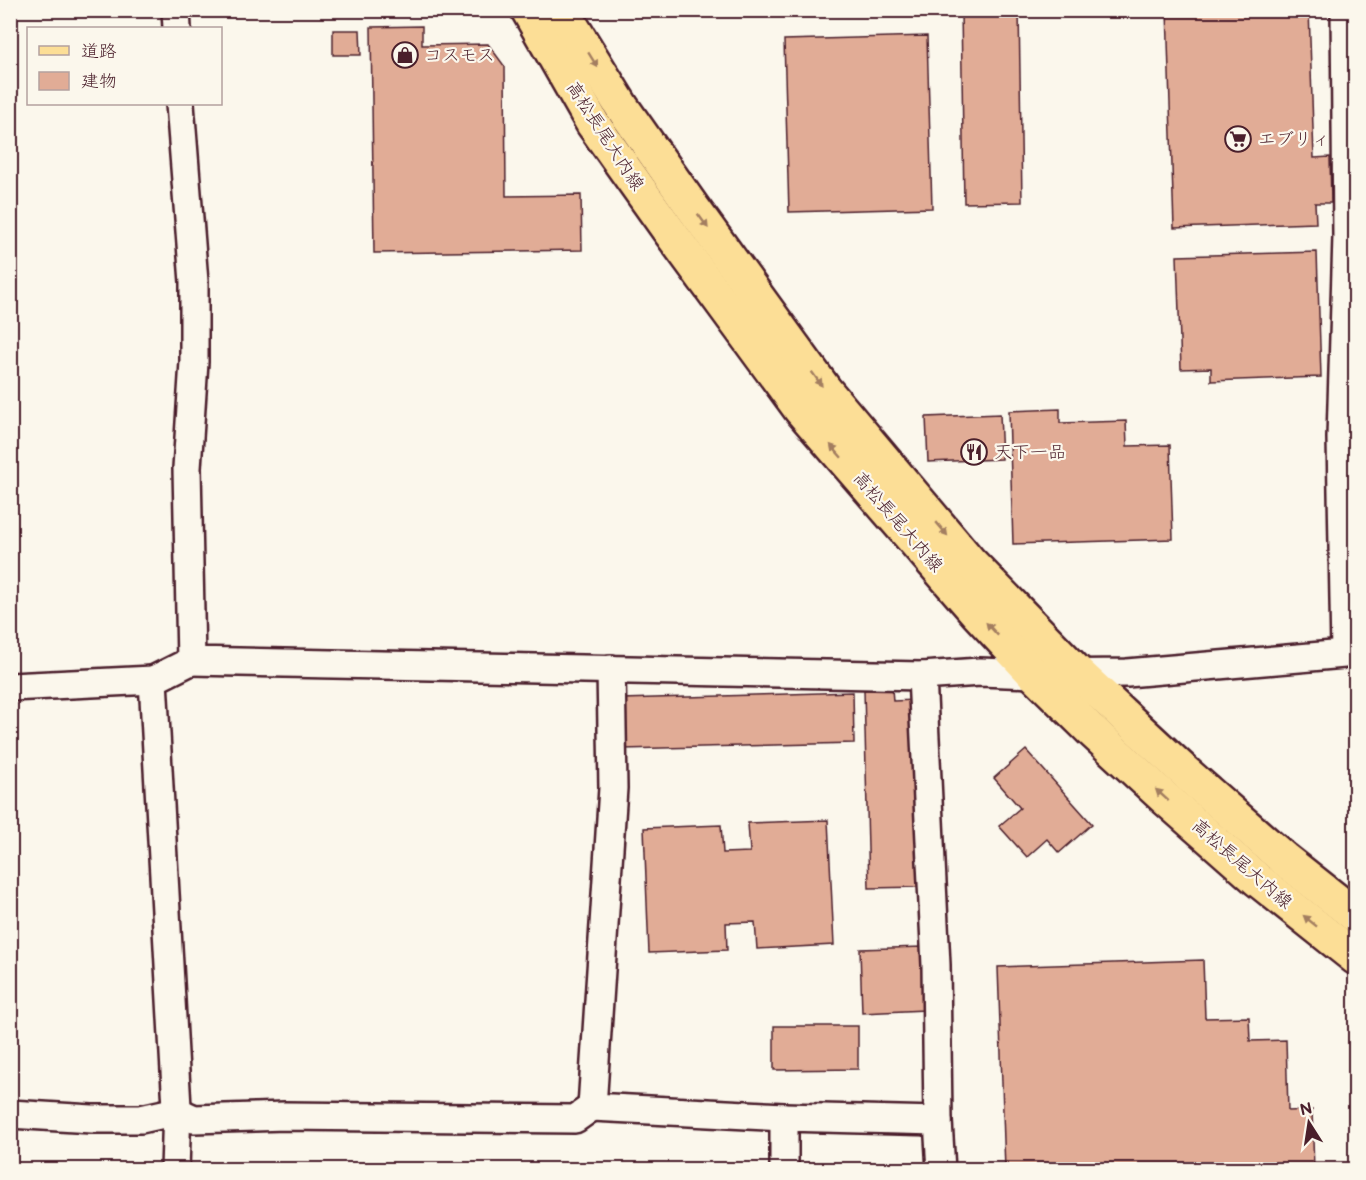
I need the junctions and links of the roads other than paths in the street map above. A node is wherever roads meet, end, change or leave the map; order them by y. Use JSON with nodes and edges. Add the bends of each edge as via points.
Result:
{"nodes":[{"id":1,"x":176,"y":10,"type":"edge"},
{"id":2,"x":528,"y":10,"type":"edge"},
{"id":3,"x":562,"y":10,"type":"edge"},
{"id":4,"x":1345,"y":10,"type":"edge"},
{"id":5,"x":177,"y":27,"type":"edge"},
{"id":6,"x":1350,"y":68,"type":"edge"},
{"id":7,"x":180,"y":105,"type":"edge"},
{"id":8,"x":1350,"y":653,"type":"edge"},
{"id":9,"x":191,"y":661,"type":"junction"},
{"id":10,"x":611,"y":669,"type":"junction"},
{"id":11,"x":1034,"y":674,"type":"junction"},
{"id":12,"x":1079,"y":674,"type":"junction"},
{"id":13,"x":921,"y":676,"type":"junction"},
{"id":14,"x":153,"y":680,"type":"junction"},
{"id":15,"x":10,"y":687,"type":"edge"},
{"id":16,"x":1356,"y":916,"type":"edge"},
{"id":17,"x":1356,"y":958,"type":"edge"},
{"id":18,"x":592,"y":1107,"type":"junction"},
{"id":19,"x":177,"y":1111,"type":"junction"},
{"id":20,"x":10,"y":1114,"type":"edge"},
{"id":21,"x":784,"y":1117,"type":"junction"},
{"id":22,"x":938,"y":1121,"type":"junction"},
{"id":23,"x":175,"y":1170,"type":"edge"},
{"id":24,"x":783,"y":1170,"type":"edge"},
{"id":25,"x":941,"y":1170,"type":"edge"}],
"edges":[{"from":1,"to":5,"type":"street"},
{"from":11,"to":2,"type":"main road","name":"高松長尾大内線","one_way":true,"via":[[977,614],[800,409],[593,124]]},
{"from":3,"to":12,"type":"main road","name":"高松長尾大内線","one_way":true,"via":[[629,116],[825,390],[969,561]]},
{"from":4,"to":6,"type":"street"},
{"from":6,"to":8,"type":"street","via":[[1341,438]]},
{"from":7,"to":9,"type":"street","via":[[194,282],[194,362],[187,468]]},
{"from":8,"to":12,"type":"street"},
{"from":9,"to":10,"type":"street"},
{"from":9,"to":14,"type":"street"},
{"from":10,"to":13,"type":"street"},
{"from":10,"to":18,"type":"street","via":[[613,788]]},
{"from":11,"to":12,"type":"street"},
{"from":11,"to":13,"type":"street"},
{"from":17,"to":11,"type":"main road","name":"高松長尾大内線","one_way":true,"via":[[1258,880]]},
{"from":12,"to":16,"type":"main road","name":"高松長尾大内線","via":[[1284,859]]},
{"from":13,"to":22,"type":"street","via":[[936,965]]},
{"from":14,"to":15,"type":"street"},
{"from":14,"to":19,"type":"street"},
{"from":18,"to":19,"type":"street","via":[[575,1119],[194,1119]]},
{"from":18,"to":21,"type":"street"},
{"from":19,"to":20,"type":"street","via":[[141,1119]]},
{"from":19,"to":23,"type":"street"},
{"from":21,"to":22,"type":"street"},
{"from":21,"to":24,"type":"street"},
{"from":22,"to":25,"type":"street"}]}
